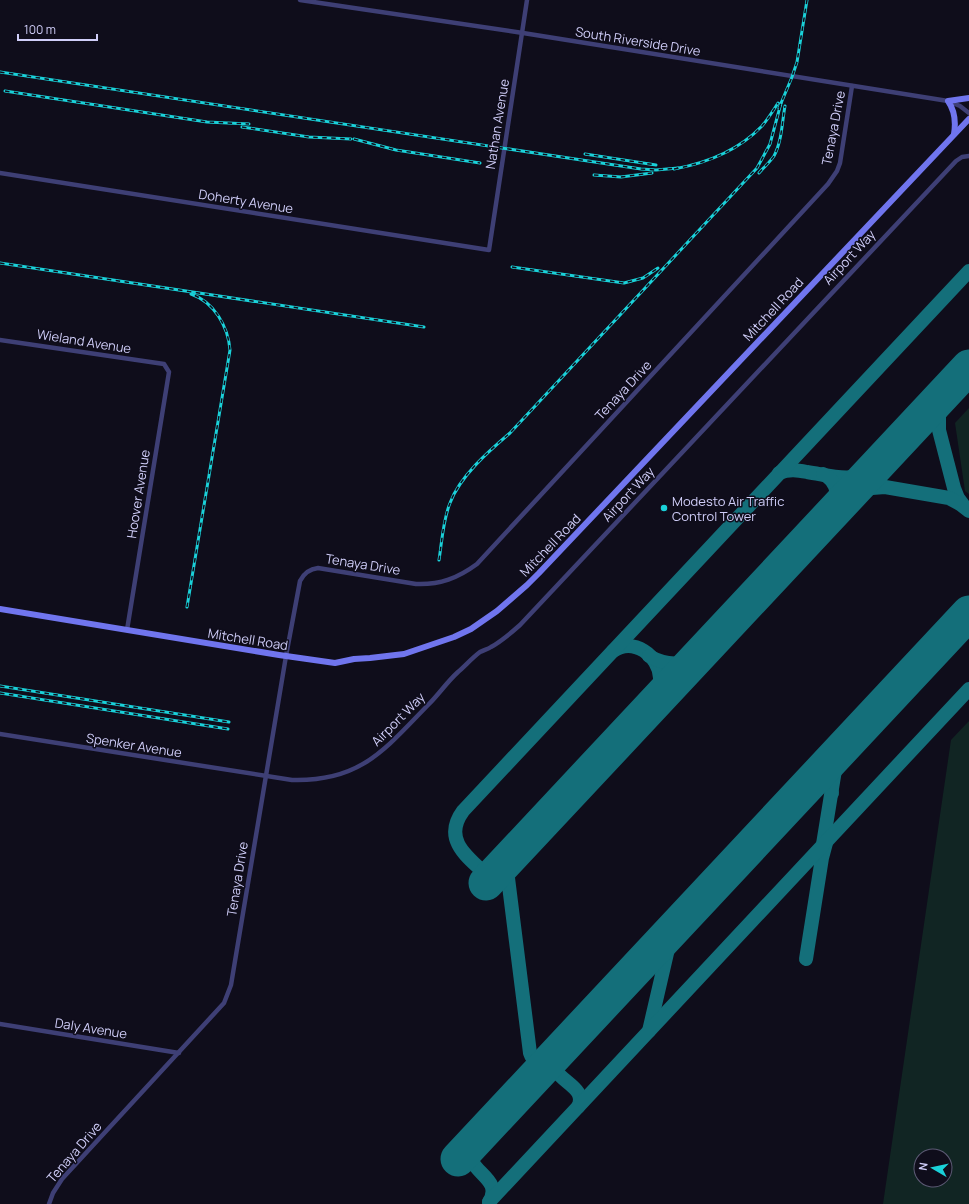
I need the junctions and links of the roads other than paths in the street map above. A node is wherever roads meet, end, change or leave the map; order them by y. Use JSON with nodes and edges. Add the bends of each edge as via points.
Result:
{"nodes":[{"id":1,"x":300,"y":0,"type":"edge"},
{"id":2,"x":527,"y":0,"type":"edge"},
{"id":3,"x":522,"y":34,"type":"junction"},
{"id":4,"x":852,"y":86,"type":"junction"},
{"id":5,"x":969,"y":98,"type":"edge"},
{"id":6,"x":948,"y":101,"type":"junction"},
{"id":7,"x":969,"y":114,"type":"edge"},
{"id":8,"x":969,"y":118,"type":"edge"},
{"id":9,"x":954,"y":134,"type":"junction"},
{"id":10,"x":969,"y":156,"type":"edge"},
{"id":11,"x":0,"y":173,"type":"edge"},
{"id":12,"x":489,"y":250,"type":"joint"},
{"id":13,"x":0,"y":340,"type":"edge"},
{"id":14,"x":164,"y":364,"type":"joint"},
{"id":15,"x":0,"y":609,"type":"edge"},
{"id":16,"x":127,"y":630,"type":"junction"},
{"id":17,"x":286,"y":656,"type":"junction"},
{"id":18,"x":0,"y":734,"type":"edge"},
{"id":19,"x":265,"y":777,"type":"junction"},
{"id":20,"x":0,"y":1024,"type":"edge"},
{"id":21,"x":179,"y":1053,"type":"junction"},
{"id":22,"x":49,"y":1204,"type":"edge"}],
"edges":[{"from":1,"to":3,"type":"street","name":"South Riverside Drive"},
{"from":2,"to":3,"type":"street","name":"Nathan Avenue"},
{"from":3,"to":4,"type":"street","name":"South Riverside Drive"},
{"from":3,"to":12,"type":"street","name":"Nathan Avenue"},
{"from":4,"to":6,"type":"street","name":"South Riverside Drive"},
{"from":4,"to":17,"type":"street","name":"Tenaya Drive","via":[[840,163],[828,184],[477,564],[454,578],[427,584],[313,568],[300,582]]},
{"from":5,"to":6,"type":"main road"},
{"from":6,"to":7,"type":"street","name":"South Riverside Drive","via":[[960,106]]},
{"from":6,"to":9,"type":"main road","via":[[954,114]]},
{"from":8,"to":9,"type":"main road","name":"Mitchell Road"},
{"from":9,"to":17,"type":"main road","name":"Mitchell Road","via":[[539,573],[496,611],[471,629],[404,654],[335,663]]},
{"from":10,"to":19,"type":"street","name":"Airport Way","via":[[956,161],[520,624],[458,672],[388,746],[363,764],[332,777],[305,781]]},
{"from":11,"to":12,"type":"street","name":"Doherty Avenue"},
{"from":13,"to":14,"type":"street","name":"Wieland Avenue"},
{"from":14,"to":16,"type":"street","name":"Hoover Avenue","via":[[169,372]]},
{"from":15,"to":16,"type":"main road","name":"Mitchell Road"},
{"from":16,"to":17,"type":"main road","name":"Mitchell Road"},
{"from":17,"to":19,"type":"street","name":"Tenaya Drive"},
{"from":18,"to":19,"type":"street","name":"Spenker Avenue"},
{"from":19,"to":21,"type":"street","name":"Tenaya Drive","via":[[232,985],[224,1003]]},
{"from":20,"to":21,"type":"street","name":"Daly Avenue"},
{"from":21,"to":22,"type":"street","name":"Tenaya Drive","via":[[62,1179]]}]}
